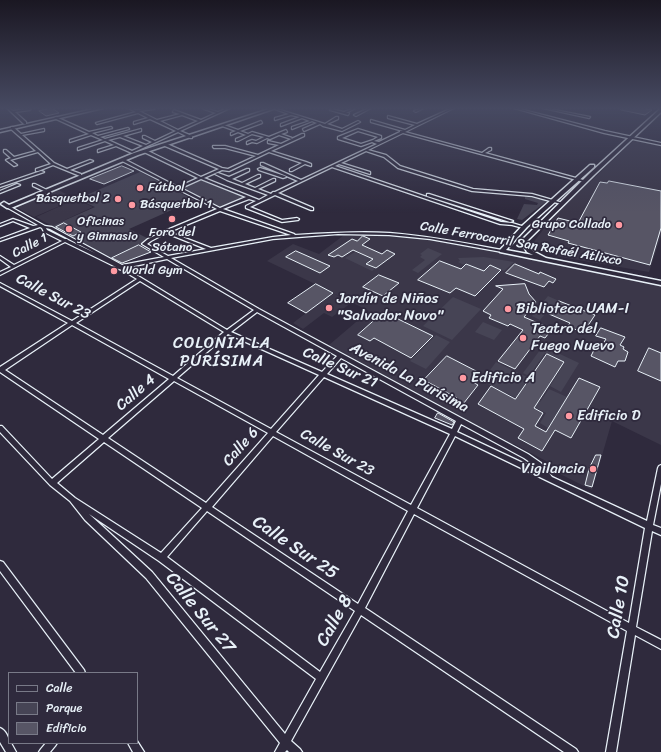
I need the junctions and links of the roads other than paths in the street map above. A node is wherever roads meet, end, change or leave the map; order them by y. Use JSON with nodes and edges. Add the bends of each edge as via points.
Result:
{"nodes":[{"id":1,"x":30,"y":143,"type":"edge"},
{"id":2,"x":97,"y":143,"type":"edge"},
{"id":3,"x":113,"y":143,"type":"edge"},
{"id":4,"x":139,"y":143,"type":"edge"},
{"id":5,"x":153,"y":143,"type":"edge"},
{"id":6,"x":172,"y":143,"type":"edge"},
{"id":7,"x":274,"y":143,"type":"edge"},
{"id":8,"x":286,"y":143,"type":"edge"},
{"id":9,"x":355,"y":143,"type":"edge"},
{"id":10,"x":366,"y":143,"type":"edge"},
{"id":11,"x":379,"y":143,"type":"edge"},
{"id":12,"x":443,"y":143,"type":"edge"},
{"id":13,"x":620,"y":143,"type":"edge"},
{"id":14,"x":621,"y":143,"type":"edge"},
{"id":15,"x":117,"y":145,"type":"junction"},
{"id":16,"x":166,"y":145,"type":"junction"},
{"id":17,"x":282,"y":145,"type":"junction"},
{"id":18,"x":146,"y":146,"type":"junction"},
{"id":19,"x":214,"y":147,"type":"dead end"},
{"id":20,"x":79,"y":149,"type":"dead end"},
{"id":21,"x":490,"y":149,"type":"dead end"},
{"id":22,"x":5,"y":150,"type":"dead end"},
{"id":23,"x":365,"y":150,"type":"junction"},
{"id":24,"x":39,"y":151,"type":"junction"},
{"id":25,"x":99,"y":151,"type":"dead end"},
{"id":26,"x":145,"y":151,"type":"junction"},
{"id":27,"x":269,"y":151,"type":"junction"},
{"id":28,"x":134,"y":153,"type":"junction"},
{"id":29,"x":482,"y":154,"type":"junction"},
{"id":30,"x":259,"y":156,"type":"junction"},
{"id":31,"x":13,"y":158,"type":"junction"},
{"id":32,"x":91,"y":160,"type":"dead end"},
{"id":33,"x":124,"y":160,"type":"junction"},
{"id":34,"x":305,"y":163,"type":"junction"},
{"id":35,"x":53,"y":164,"type":"junction"},
{"id":36,"x":262,"y":164,"type":"dead end"},
{"id":37,"x":334,"y":164,"type":"junction"},
{"id":38,"x":15,"y":165,"type":"dead end"},
{"id":39,"x":310,"y":165,"type":"dead end"},
{"id":40,"x":222,"y":169,"type":"junction"},
{"id":41,"x":260,"y":169,"type":"dead end"},
{"id":42,"x":67,"y":170,"type":"junction"},
{"id":43,"x":248,"y":170,"type":"dead end"},
{"id":44,"x":291,"y":170,"type":"dead end"},
{"id":45,"x":42,"y":172,"type":"dead end"},
{"id":46,"x":369,"y":173,"type":"dead end"},
{"id":47,"x":217,"y":174,"type":"dead end"},
{"id":48,"x":22,"y":175,"type":"dead end"},
{"id":49,"x":80,"y":175,"type":"junction"},
{"id":50,"x":259,"y":176,"type":"dead end"},
{"id":51,"x":201,"y":178,"type":"junction"},
{"id":52,"x":228,"y":179,"type":"junction"},
{"id":53,"x":578,"y":179,"type":"junction"},
{"id":54,"x":274,"y":180,"type":"dead end"},
{"id":55,"x":299,"y":181,"type":"junction"},
{"id":56,"x":585,"y":181,"type":"junction"},
{"id":57,"x":241,"y":183,"type":"junction"},
{"id":58,"x":18,"y":185,"type":"dead end"},
{"id":59,"x":34,"y":185,"type":"dead end"},
{"id":60,"x":0,"y":186,"type":"edge"},
{"id":61,"x":178,"y":188,"type":"junction"},
{"id":62,"x":227,"y":188,"type":"junction"},
{"id":63,"x":255,"y":189,"type":"junction"},
{"id":64,"x":45,"y":190,"type":"junction"},
{"id":65,"x":0,"y":192,"type":"edge"},
{"id":66,"x":272,"y":194,"type":"junction"},
{"id":67,"x":248,"y":198,"type":"junction"},
{"id":68,"x":258,"y":201,"type":"junction"},
{"id":69,"x":554,"y":201,"type":"junction"},
{"id":70,"x":561,"y":203,"type":"junction"},
{"id":71,"x":3,"y":205,"type":"edge"},
{"id":72,"x":312,"y":209,"type":"dead end"},
{"id":73,"x":221,"y":210,"type":"junction"},
{"id":74,"x":297,"y":219,"type":"dead end"},
{"id":75,"x":0,"y":225,"type":"edge"},
{"id":76,"x":42,"y":226,"type":"junction"},
{"id":77,"x":524,"y":226,"type":"junction"},
{"id":78,"x":34,"y":228,"type":"junction"},
{"id":79,"x":166,"y":232,"type":"junction"},
{"id":80,"x":295,"y":236,"type":"junction"},
{"id":81,"x":70,"y":238,"type":"junction"},
{"id":82,"x":0,"y":240,"type":"edge"},
{"id":83,"x":64,"y":241,"type":"junction"},
{"id":84,"x":210,"y":249,"type":"junction"},
{"id":85,"x":502,"y":251,"type":"junction"},
{"id":86,"x":0,"y":257,"type":"edge"},
{"id":87,"x":166,"y":257,"type":"junction"},
{"id":88,"x":544,"y":259,"type":"junction"},
{"id":89,"x":14,"y":267,"type":"junction"},
{"id":90,"x":121,"y":267,"type":"junction"},
{"id":91,"x":0,"y":274,"type":"edge"},
{"id":92,"x":636,"y":276,"type":"junction"},
{"id":93,"x":140,"y":279,"type":"junction"},
{"id":94,"x":661,"y":279,"type":"edge"},
{"id":95,"x":661,"y":283,"type":"edge"},
{"id":96,"x":0,"y":284,"type":"edge"},
{"id":97,"x":257,"y":310,"type":"junction"},
{"id":98,"x":73,"y":323,"type":"junction"},
{"id":99,"x":228,"y":332,"type":"junction"},
{"id":100,"x":340,"y":355,"type":"junction"},
{"id":101,"x":0,"y":370,"type":"edge"},
{"id":102,"x":323,"y":374,"type":"junction"},
{"id":103,"x":173,"y":379,"type":"junction"},
{"id":104,"x":460,"y":420,"type":"junction"},
{"id":105,"x":0,"y":428,"type":"edge"},
{"id":106,"x":271,"y":433,"type":"junction"},
{"id":107,"x":454,"y":433,"type":"junction"},
{"id":108,"x":104,"y":438,"type":"junction"},
{"id":109,"x":661,"y":468,"type":"edge"},
{"id":110,"x":551,"y":479,"type":"junction"},
{"id":111,"x":52,"y":483,"type":"junction"},
{"id":112,"x":72,"y":499,"type":"junction"},
{"id":113,"x":206,"y":506,"type":"junction"},
{"id":114,"x":413,"y":510,"type":"junction"},
{"id":115,"x":649,"y":527,"type":"junction"},
{"id":116,"x":661,"y":532,"type":"edge"},
{"id":117,"x":162,"y":558,"type":"junction"},
{"id":118,"x":0,"y":565,"type":"edge"},
{"id":119,"x":360,"y":609,"type":"junction"},
{"id":120,"x":631,"y":629,"type":"junction"},
{"id":121,"x":661,"y":645,"type":"edge"},
{"id":122,"x":80,"y":672,"type":"edge"},
{"id":123,"x":321,"y":678,"type":"junction"},
{"id":124,"x":0,"y":733,"type":"edge"},
{"id":125,"x":285,"y":742,"type":"junction"},
{"id":126,"x":51,"y":744,"type":"edge"},
{"id":127,"x":134,"y":744,"type":"edge"},
{"id":128,"x":11,"y":752,"type":"edge"},
{"id":129,"x":44,"y":752,"type":"edge"},
{"id":130,"x":140,"y":752,"type":"edge"},
{"id":131,"x":280,"y":752,"type":"edge"},
{"id":132,"x":297,"y":752,"type":"edge"},
{"id":133,"x":573,"y":752,"type":"edge"},
{"id":134,"x":611,"y":752,"type":"edge"}],
"edges":[{"from":1,"to":24,"type":"street"},
{"from":2,"to":20,"type":"street"},
{"from":3,"to":15,"type":"street"},
{"from":4,"to":18,"type":"street"},
{"from":5,"to":18,"type":"street"},
{"from":6,"to":16,"type":"main road"},
{"from":7,"to":17,"type":"street"},
{"from":8,"to":17,"type":"street"},
{"from":9,"to":10,"type":"street"},
{"from":11,"to":23,"type":"street"},
{"from":12,"to":29,"type":"street"},
{"from":13,"to":53,"type":"main road"},
{"from":14,"to":56,"type":"main road"},
{"from":15,"to":25,"type":"street"},
{"from":15,"to":28,"type":"street"},
{"from":16,"to":26,"type":"main road"},
{"from":16,"to":40,"type":"street"},
{"from":17,"to":27,"type":"street"},
{"from":18,"to":28,"type":"street"},
{"from":19,"to":30,"type":"street"},
{"from":21,"to":29,"type":"street"},
{"from":22,"to":31,"type":"street"},
{"from":23,"to":37,"type":"street"},
{"from":23,"to":69,"type":"street","via":[[385,156],[399,168],[473,190],[532,195]]},
{"from":24,"to":31,"type":"street"},
{"from":24,"to":35,"type":"street"},
{"from":26,"to":28,"type":"main road"},
{"from":26,"to":51,"type":"street"},
{"from":27,"to":30,"type":"street"},
{"from":27,"to":34,"type":"street"},
{"from":28,"to":33,"type":"main road"},
{"from":28,"to":49,"type":"main road"},
{"from":29,"to":53,"type":"street"},
{"from":30,"to":40,"type":"street","via":[[230,170]]},
{"from":31,"to":38,"type":"street","via":[[8,160]]},
{"from":32,"to":42,"type":"street"},
{"from":33,"to":61,"type":"street"},
{"from":33,"to":71,"type":"main road"},
{"from":34,"to":39,"type":"street"},
{"from":34,"to":44,"type":"street"},
{"from":35,"to":42,"type":"street"},
{"from":35,"to":48,"type":"street"},
{"from":36,"to":55,"type":"street"},
{"from":37,"to":46,"type":"street"},
{"from":37,"to":55,"type":"street"},
{"from":37,"to":77,"type":"street","via":[[501,223]]},
{"from":40,"to":51,"type":"street"},
{"from":41,"to":55,"type":"street"},
{"from":42,"to":49,"type":"street"},
{"from":43,"to":52,"type":"street"},
{"from":45,"to":60,"type":"street"},
{"from":47,"to":52,"type":"street"},
{"from":49,"to":64,"type":"main road"},
{"from":50,"to":57,"type":"street"},
{"from":51,"to":61,"type":"street"},
{"from":51,"to":62,"type":"street"},
{"from":52,"to":57,"type":"street"},
{"from":53,"to":56,"type":"street"},
{"from":53,"to":69,"type":"main road"},
{"from":54,"to":63,"type":"street"},
{"from":55,"to":66,"type":"street"},
{"from":56,"to":70,"type":"main road"},
{"from":57,"to":62,"type":"street"},
{"from":57,"to":63,"type":"street"},
{"from":58,"to":65,"type":"street"},
{"from":59,"to":64,"type":"street"},
{"from":61,"to":73,"type":"street"},
{"from":62,"to":67,"type":"street"},
{"from":63,"to":66,"type":"street"},
{"from":64,"to":71,"type":"main road"},
{"from":66,"to":68,"type":"street"},
{"from":66,"to":72,"type":"street"},
{"from":67,"to":68,"type":"street"},
{"from":67,"to":73,"type":"street"},
{"from":68,"to":74,"type":"street","via":[[248,208],[282,221]]},
{"from":69,"to":70,"type":"street"},
{"from":69,"to":77,"type":"main road"},
{"from":70,"to":88,"type":"main road","via":[[524,241],[529,251]]},
{"from":71,"to":76,"type":"street"},
{"from":73,"to":79,"type":"street"},
{"from":73,"to":80,"type":"street"},
{"from":75,"to":78,"type":"street","via":[[14,220]]},
{"from":76,"to":78,"type":"street"},
{"from":76,"to":81,"type":"street"},
{"from":76,"to":83,"type":"street","via":[[45,231]]},
{"from":77,"to":85,"type":"main road"},
{"from":78,"to":82,"type":"street"},
{"from":79,"to":84,"type":"street"},
{"from":79,"to":87,"type":"street","name":"Avenida La Purísima","via":[[144,244]]},
{"from":80,"to":84,"type":"street","name":"Calle Ferrocarril San Rafaél Atlixco"},
{"from":80,"to":85,"type":"street","name":"Calle Ferrocarril San Rafaél Atlixco","via":[[338,233],[389,234],[451,241]]},
{"from":81,"to":83,"type":"street","name":"Calle 1"},
{"from":81,"to":90,"type":"street"},
{"from":83,"to":89,"type":"street","name":"Calle 1"},
{"from":83,"to":90,"type":"street"},
{"from":84,"to":87,"type":"street","name":"Calle Ferrocarril San Rafaél Atlixco"},
{"from":85,"to":88,"type":"main road","name":"Calle Ferrocarril San Rafaél Atlixco"},
{"from":86,"to":89,"type":"street"},
{"from":87,"to":90,"type":"street","name":"Calle Ferrocarril San Rafaél Atlixco"},
{"from":87,"to":97,"type":"street","name":"Avenida La Purísima"},
{"from":88,"to":92,"type":"main road","name":"Calle Ferrocarril San Rafaél Atlixco"},
{"from":89,"to":91,"type":"street","name":"Calle 1"},
{"from":90,"to":93,"type":"street","name":"Calle Sur 21"},
{"from":92,"to":94,"type":"main road","name":"Calle Ferrocarril San Rafaél Atlixco"},
{"from":92,"to":95,"type":"main road","name":"Calle Ferrocarril San Rafaél Atlixco"},
{"from":93,"to":98,"type":"street"},
{"from":93,"to":99,"type":"street","name":"Calle Sur 21"},
{"from":96,"to":98,"type":"street","name":"Calle Sur 23"},
{"from":97,"to":99,"type":"street","name":"Calle 4"},
{"from":97,"to":100,"type":"street","name":"Avenida La Purísima"},
{"from":98,"to":101,"type":"street"},
{"from":98,"to":103,"type":"street","name":"Calle Sur 23"},
{"from":99,"to":102,"type":"street","name":"Calle Sur 21"},
{"from":99,"to":103,"type":"street","name":"Calle 4"},
{"from":100,"to":102,"type":"street","name":"Calle 6"},
{"from":100,"to":104,"type":"street","name":"Avenida La Purísima"},
{"from":101,"to":108,"type":"street","name":"Calle Sur 25"},
{"from":102,"to":106,"type":"street","name":"Calle 6"},
{"from":102,"to":107,"type":"street","name":"Calle Sur 21"},
{"from":103,"to":106,"type":"street","name":"Calle Sur 23"},
{"from":103,"to":108,"type":"street","name":"Calle 4"},
{"from":104,"to":107,"type":"street","name":"Calle 8"},
{"from":104,"to":110,"type":"street","name":"Avenida La Purísima","via":[[526,456],[539,465]]},
{"from":105,"to":111,"type":"street","name":"Calle Sur 27"},
{"from":106,"to":113,"type":"street","name":"Calle 6"},
{"from":106,"to":114,"type":"street","name":"Calle Sur 23"},
{"from":107,"to":110,"type":"street","name":"Calle Sur 21"},
{"from":107,"to":114,"type":"street","name":"Calle 8"},
{"from":108,"to":111,"type":"street","name":"Calle 4"},
{"from":108,"to":113,"type":"street","name":"Calle Sur 25"},
{"from":109,"to":115,"type":"street","name":"Calle 10"},
{"from":110,"to":115,"type":"street","name":"Avenida La Purísima"},
{"from":111,"to":112,"type":"street","name":"Calle Sur 27"},
{"from":112,"to":117,"type":"street","name":"Calle Sur 27"},
{"from":112,"to":125,"type":"street","name":"Calle Sur 27","via":[[88,518],[149,575]]},
{"from":113,"to":117,"type":"street","name":"Calle 6"},
{"from":113,"to":119,"type":"street","name":"Calle Sur 25"},
{"from":114,"to":119,"type":"street","name":"Calle 8"},
{"from":114,"to":120,"type":"street","name":"Calle Sur 23"},
{"from":115,"to":116,"type":"street","name":"Avenida La Purísima"},
{"from":115,"to":120,"type":"street","name":"Calle 10"},
{"from":117,"to":123,"type":"street","name":"Calle Sur 27"},
{"from":118,"to":122,"type":"street"},
{"from":119,"to":123,"type":"street","name":"Calle 8"},
{"from":119,"to":133,"type":"street","name":"Calle Sur 25"},
{"from":120,"to":121,"type":"street","name":"Calle Sur 23"},
{"from":120,"to":134,"type":"street","name":"Calle 10"},
{"from":123,"to":125,"type":"street","name":"Calle 8"},
{"from":124,"to":128,"type":"street"},
{"from":125,"to":131,"type":"street","name":"Calle 8"},
{"from":125,"to":132,"type":"street","name":"Calle Sur 27"},
{"from":126,"to":129,"type":"street"},
{"from":127,"to":130,"type":"street"}]}
